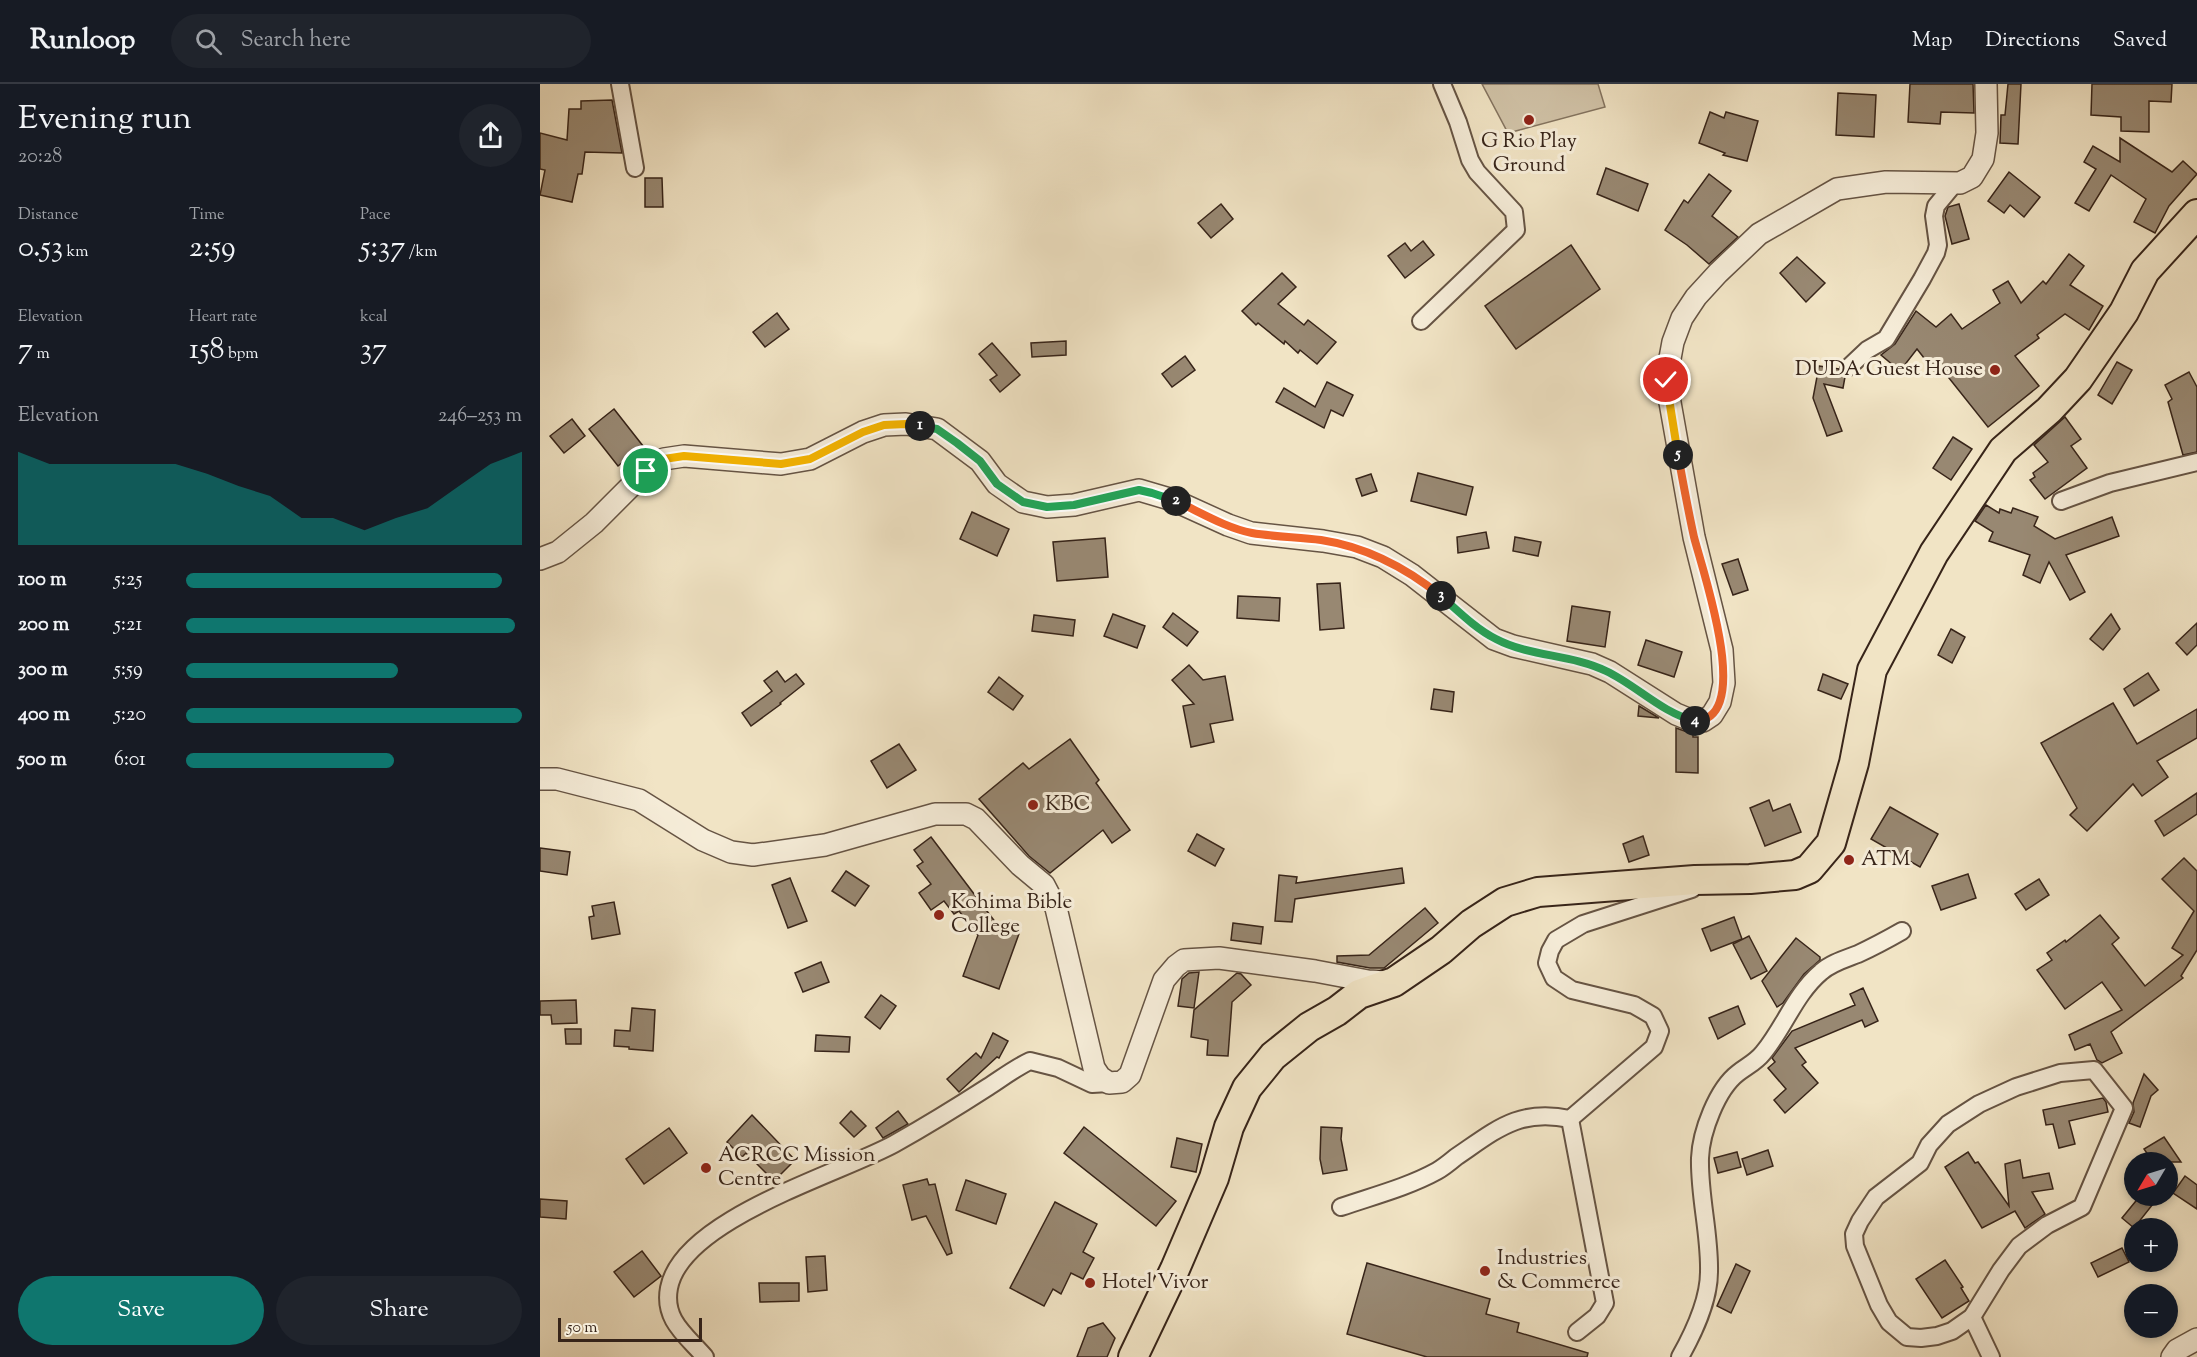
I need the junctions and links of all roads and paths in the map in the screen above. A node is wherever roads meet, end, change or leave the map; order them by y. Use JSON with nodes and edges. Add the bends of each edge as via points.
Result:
{"nodes":[{"id":1,"x":620,"y":84,"type":"edge"},
{"id":2,"x":1442,"y":84,"type":"edge"},
{"id":3,"x":1986,"y":84,"type":"edge"},
{"id":4,"x":635,"y":168,"type":"dead end"},
{"id":5,"x":1955,"y":183,"type":"junction"},
{"id":6,"x":2197,"y":214,"type":"edge"},
{"id":7,"x":1421,"y":321,"type":"dead end"},
{"id":8,"x":1849,"y":368,"type":"dead end"},
{"id":9,"x":2197,"y":462,"type":"edge"},
{"id":10,"x":2061,"y":501,"type":"dead end"},
{"id":11,"x":540,"y":559,"type":"edge"},
{"id":12,"x":540,"y":779,"type":"edge"},
{"id":13,"x":1721,"y":880,"type":"junction"},
{"id":14,"x":1902,"y":931,"type":"dead end"},
{"id":15,"x":1394,"y":982,"type":"junction"},
{"id":16,"x":1109,"y":1083,"type":"junction"},
{"id":17,"x":1570,"y":1119,"type":"junction"},
{"id":18,"x":1341,"y":1207,"type":"dead end"},
{"id":19,"x":1972,"y":1317,"type":"junction"},
{"id":20,"x":1577,"y":1332,"type":"dead end"},
{"id":21,"x":2197,"y":1339,"type":"edge"},
{"id":22,"x":2169,"y":1355,"type":"edge"},
{"id":23,"x":705,"y":1357,"type":"edge"},
{"id":24,"x":1132,"y":1357,"type":"edge"},
{"id":25,"x":1680,"y":1357,"type":"edge"},
{"id":26,"x":1992,"y":1357,"type":"edge"}],
"edges":[{"from":1,"to":4,"type":"street"},
{"from":2,"to":7,"type":"street","via":[[1470,160],[1514,212],[1516,230]]},
{"from":3,"to":5,"type":"street","via":[[1983,159],[1972,177]]},
{"from":5,"to":8,"type":"street","via":[[1936,206],[1938,245],[1922,279],[1886,339],[1867,350]]},
{"from":5,"to":11,"type":"street","via":[[1886,182],[1837,189],[1759,234],[1718,273],[1682,318],[1672,342],[1666,380],[1683,486],[1722,650],[1724,683],[1720,702],[1703,721],[1676,714],[1592,664],[1494,639],[1393,563],[1357,547],[1251,533],[1139,490],[1074,505],[1047,507],[1023,502],[997,484],[980,461],[937,429],[906,424],[884,425],[810,459],[781,464],[684,456],[664,459],[646,471],[594,523],[558,552]]},
{"from":6,"to":13,"type":"highway","via":[[2145,271],[2124,312],[2078,379],[2003,450],[1934,553],[1872,670],[1854,763],[1831,843],[1809,869],[1795,875]]},
{"from":9,"to":10,"type":"street","via":[[2110,483]]},
{"from":12,"to":16,"type":"street","via":[[557,779],[639,800],[703,840],[731,852],[753,855],[825,845],[935,814],[966,814],[976,819],[1049,893],[1056,908],[1094,1068]]},
{"from":13,"to":15,"type":"highway","via":[[1538,892],[1504,902]]},
{"from":13,"to":17,"type":"street","via":[[1583,924],[1556,940],[1547,963],[1554,978],[1572,990],[1634,1005],[1653,1016],[1660,1031],[1654,1047]]},
{"from":14,"to":25,"type":"street","via":[[1820,972],[1764,1053],[1738,1073],[1719,1095],[1703,1137],[1700,1158],[1709,1273],[1695,1330]]},
{"from":15,"to":16,"type":"street","via":[[1219,958],[1184,960],[1164,980],[1130,1075],[1122,1082]]},
{"from":15,"to":24,"type":"highway","via":[[1359,994],[1309,1027],[1273,1056],[1247,1088],[1229,1127],[1214,1178]]},
{"from":16,"to":23,"type":"street","via":[[1092,1084],[1058,1068],[1030,1061],[872,1156],[824,1174],[723,1226],[691,1250],[669,1286],[670,1317]]},
{"from":17,"to":18,"type":"street","via":[[1550,1114],[1522,1118],[1502,1126],[1439,1170],[1413,1183]]},
{"from":17,"to":20,"type":"street","via":[[1605,1303],[1597,1316]]},
{"from":19,"to":19,"type":"street","via":[[2019,1246],[2047,1225],[2082,1208],[2124,1108],[2094,1070],[2060,1073],[2016,1087],[1948,1124],[1929,1145],[1920,1163],[1876,1197],[1860,1221],[1854,1234],[1855,1246],[1889,1322],[1907,1337],[1921,1338],[1952,1331]]},
{"from":19,"to":26,"type":"street"},
{"from":21,"to":22,"type":"street"}]}
